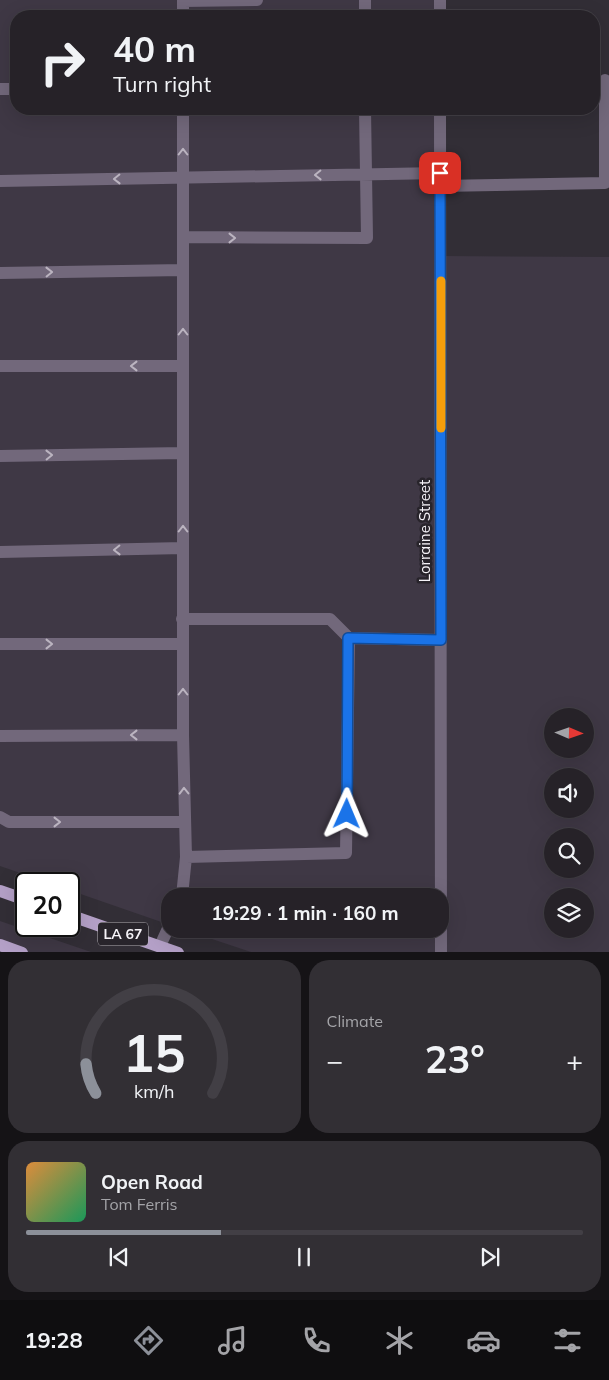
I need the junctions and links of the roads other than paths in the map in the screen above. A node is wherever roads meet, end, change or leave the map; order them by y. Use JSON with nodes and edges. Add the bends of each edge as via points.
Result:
{"nodes":[{"id":1,"x":257,"y":0,"type":"edge"},
{"id":2,"x":183,"y":1,"type":"edge"},
{"id":3,"x":605,"y":80,"type":"dead end"},
{"id":4,"x":183,"y":115,"type":"edge"},
{"id":5,"x":366,"y":115,"type":"edge"},
{"id":6,"x":440,"y":115,"type":"edge"},
{"id":7,"x":366,"y":174,"type":"junction"},
{"id":8,"x":183,"y":178,"type":"junction"},
{"id":9,"x":440,"y":180,"type":"junction"},
{"id":10,"x":0,"y":181,"type":"edge"},
{"id":11,"x":183,"y":237,"type":"junction"},
{"id":12,"x":183,"y":270,"type":"junction"},
{"id":13,"x":0,"y":273,"type":"edge"},
{"id":14,"x":0,"y":366,"type":"edge"},
{"id":15,"x":183,"y":366,"type":"junction"},
{"id":16,"x":183,"y":453,"type":"junction"},
{"id":17,"x":0,"y":456,"type":"edge"},
{"id":18,"x":183,"y":548,"type":"junction"},
{"id":19,"x":0,"y":552,"type":"edge"},
{"id":20,"x":182,"y":619,"type":"junction"},
{"id":21,"x":348,"y":638,"type":"junction"},
{"id":22,"x":441,"y":640,"type":"junction"},
{"id":23,"x":0,"y":644,"type":"edge"},
{"id":24,"x":183,"y":644,"type":"junction"},
{"id":25,"x":182,"y":735,"type":"junction"},
{"id":26,"x":0,"y":736,"type":"edge"},
{"id":27,"x":184,"y":822,"type":"junction"},
{"id":28,"x":3,"y":823,"type":"edge"},
{"id":29,"x":186,"y":857,"type":"junction"},
{"id":30,"x":183,"y":888,"type":"edge"},
{"id":31,"x":0,"y":891,"type":"edge"},
{"id":32,"x":15,"y":896,"type":"edge"},
{"id":33,"x":80,"y":919,"type":"edge"},
{"id":34,"x":164,"y":938,"type":"edge"},
{"id":35,"x":0,"y":945,"type":"edge"},
{"id":36,"x":160,"y":946,"type":"junction"},
{"id":37,"x":22,"y":952,"type":"edge"},
{"id":38,"x":178,"y":952,"type":"edge"},
{"id":39,"x":441,"y":952,"type":"edge"}],
"edges":[{"from":1,"to":2,"type":"street"},
{"from":3,"to":9,"type":"street","via":[[605,183]]},
{"from":8,"to":4,"type":"street","one_way":true},
{"from":5,"to":7,"type":"street"},
{"from":6,"to":9,"type":"street","name":"Lorraine Street"},
{"from":7,"to":8,"type":"street","one_way":true},
{"from":7,"to":9,"type":"street"},
{"from":11,"to":7,"type":"street","one_way":true,"via":[[367,238]]},
{"from":8,"to":10,"type":"street","one_way":true},
{"from":8,"to":11,"type":"street"},
{"from":9,"to":22,"type":"street","name":"Lorraine Street"},
{"from":11,"to":12,"type":"street"},
{"from":13,"to":12,"type":"street","one_way":true},
{"from":15,"to":12,"type":"street","one_way":true},
{"from":15,"to":14,"type":"street","one_way":true},
{"from":15,"to":16,"type":"street"},
{"from":17,"to":16,"type":"street","one_way":true},
{"from":18,"to":16,"type":"street","one_way":true},
{"from":18,"to":19,"type":"street","one_way":true},
{"from":18,"to":20,"type":"street"},
{"from":20,"to":21,"type":"street","via":[[330,619]]},
{"from":20,"to":24,"type":"street"},
{"from":21,"to":22,"type":"street"},
{"from":21,"to":29,"type":"street","via":[[346,853]]},
{"from":22,"to":39,"type":"street","name":"Lorraine Street"},
{"from":23,"to":24,"type":"street","one_way":true},
{"from":25,"to":24,"type":"street","one_way":true},
{"from":25,"to":26,"type":"street","one_way":true},
{"from":27,"to":25,"type":"street","one_way":true},
{"from":28,"to":27,"type":"street","one_way":true},
{"from":27,"to":29,"type":"street"},
{"from":29,"to":30,"type":"street"},
{"from":31,"to":32,"type":"main road"},
{"from":33,"to":36,"type":"main road","number":"LA 67"},
{"from":34,"to":36,"type":"street"},
{"from":35,"to":37,"type":"main road"},
{"from":36,"to":38,"type":"main road","number":"LA 67"}]}
